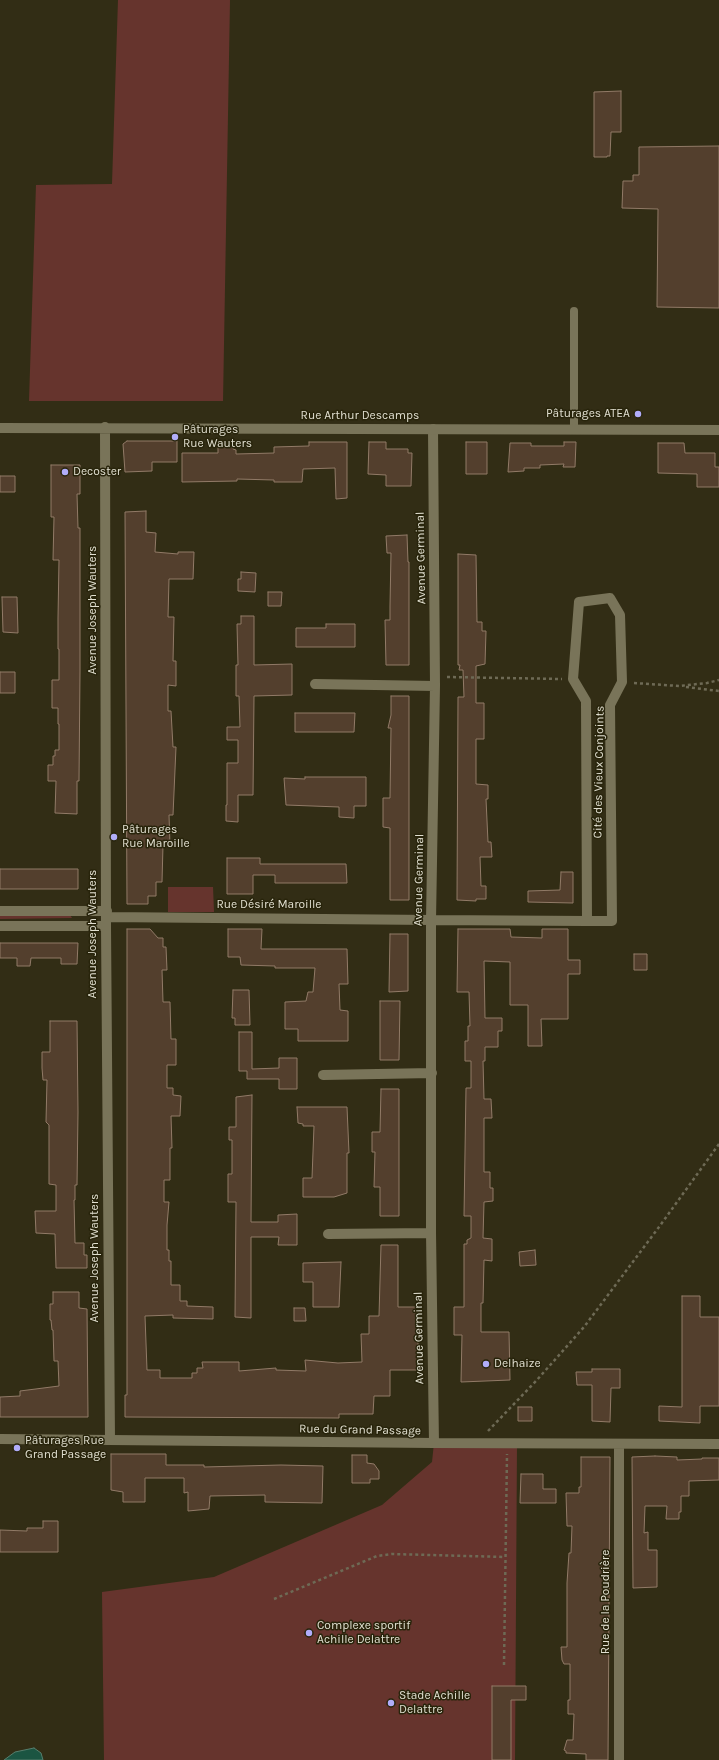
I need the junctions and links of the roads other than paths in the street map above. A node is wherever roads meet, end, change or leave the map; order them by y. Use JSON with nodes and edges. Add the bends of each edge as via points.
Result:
{"nodes":[{"id":1,"x":574,"y":312,"type":"dead end"},
{"id":2,"x":0,"y":428,"type":"edge"},
{"id":3,"x":105,"y":428,"type":"junction"},
{"id":4,"x":433,"y":429,"type":"junction"},
{"id":5,"x":574,"y":430,"type":"junction"},
{"id":6,"x":719,"y":430,"type":"edge"},
{"id":7,"x":435,"y":681,"type":"junction"},
{"id":8,"x":315,"y":684,"type":"dead end"},
{"id":9,"x":0,"y":911,"type":"edge"},
{"id":10,"x":106,"y":918,"type":"junction"},
{"id":11,"x":431,"y":920,"type":"junction"},
{"id":12,"x":587,"y":921,"type":"junction"},
{"id":13,"x":0,"y":926,"type":"edge"},
{"id":14,"x":432,"y":1073,"type":"junction"},
{"id":15,"x":323,"y":1075,"type":"dead end"},
{"id":16,"x":431,"y":1233,"type":"junction"},
{"id":17,"x":328,"y":1234,"type":"dead end"},
{"id":18,"x":0,"y":1440,"type":"edge"},
{"id":19,"x":110,"y":1440,"type":"junction"},
{"id":20,"x":434,"y":1443,"type":"junction"},
{"id":21,"x":619,"y":1444,"type":"junction"},
{"id":22,"x":719,"y":1444,"type":"edge"},
{"id":23,"x":619,"y":1760,"type":"edge"}],
"edges":[{"from":1,"to":5,"type":"lane"},
{"from":2,"to":3,"type":"street","name":"Rue Arthur Descamps"},
{"from":3,"to":4,"type":"street","name":"Rue Arthur Descamps"},
{"from":3,"to":10,"type":"street","name":"Avenue Joseph Wauters"},
{"from":4,"to":5,"type":"street","name":"Rue Arthur Descamps"},
{"from":4,"to":7,"type":"street","name":"Avenue Germinal"},
{"from":5,"to":6,"type":"street","name":"Rue Arthur Descamps"},
{"from":7,"to":8,"type":"street"},
{"from":7,"to":11,"type":"street","name":"Avenue Germinal"},
{"from":9,"to":10,"type":"street"},
{"from":10,"to":11,"type":"street","name":"Rue Désiré Maroille"},
{"from":10,"to":13,"type":"street"},
{"from":10,"to":19,"type":"street","name":"Avenue Joseph Wauters"},
{"from":11,"to":12,"type":"street","name":"Cité des Vieux Conjoints"},
{"from":11,"to":14,"type":"street","name":"Avenue Germinal"},
{"from":12,"to":12,"type":"street","name":"Cité des Vieux Conjoints","via":[[586,701],[573,679],[578,602],[610,598],[620,615],[622,682],[610,706],[612,921]]},
{"from":14,"to":15,"type":"street"},
{"from":14,"to":16,"type":"street","name":"Avenue Germinal"},
{"from":16,"to":17,"type":"street"},
{"from":16,"to":20,"type":"street","name":"Avenue Germinal"},
{"from":18,"to":19,"type":"street","name":"Rue du Grand Passage"},
{"from":19,"to":20,"type":"street","name":"Rue du Grand Passage"},
{"from":20,"to":21,"type":"street","name":"Rue du Grand Passage"},
{"from":21,"to":22,"type":"street","name":"Rue du Grand Passage"},
{"from":21,"to":23,"type":"street","name":"Rue de la Poudrière"}]}
